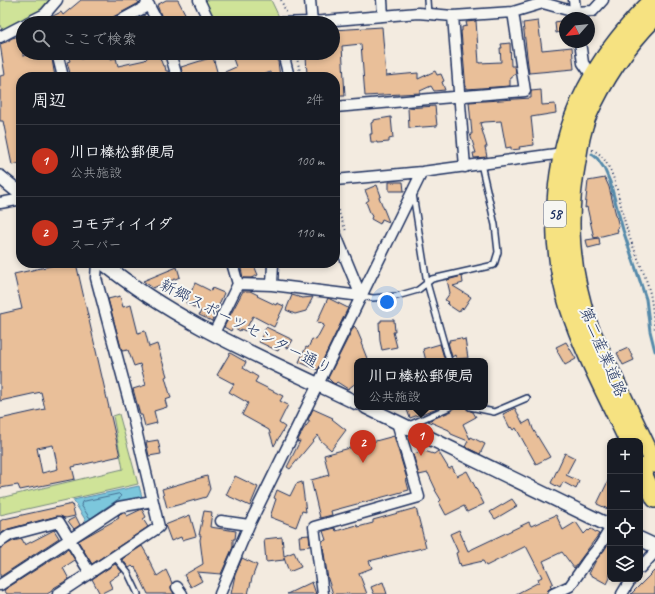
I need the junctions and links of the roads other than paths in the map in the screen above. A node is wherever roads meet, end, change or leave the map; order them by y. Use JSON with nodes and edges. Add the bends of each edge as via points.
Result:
{"nodes":[{"id":1,"x":57,"y":0,"type":"edge"},
{"id":2,"x":199,"y":0,"type":"edge"},
{"id":3,"x":310,"y":0,"type":"edge"},
{"id":4,"x":382,"y":0,"type":"edge"},
{"id":5,"x":426,"y":0,"type":"edge"},
{"id":6,"x":574,"y":0,"type":"edge"},
{"id":7,"x":603,"y":0,"type":"edge"},
{"id":8,"x":653,"y":0,"type":"edge"},
{"id":9,"x":148,"y":3,"type":"edge"},
{"id":10,"x":513,"y":12,"type":"junction"},
{"id":11,"x":567,"y":12,"type":"edge"},
{"id":12,"x":575,"y":12,"type":"edge"},
{"id":13,"x":588,"y":12,"type":"edge"},
{"id":14,"x":428,"y":14,"type":"junction"},
{"id":15,"x":47,"y":16,"type":"edge"},
{"id":16,"x":127,"y":16,"type":"edge"},
{"id":17,"x":154,"y":16,"type":"edge"},
{"id":18,"x":207,"y":16,"type":"edge"},
{"id":19,"x":311,"y":16,"type":"edge"},
{"id":20,"x":383,"y":16,"type":"junction"},
{"id":21,"x":453,"y":16,"type":"junction"},
{"id":22,"x":655,"y":17,"type":"edge"},
{"id":23,"x":340,"y":20,"type":"edge"},
{"id":24,"x":16,"y":29,"type":"edge"},
{"id":25,"x":0,"y":37,"type":"edge"},
{"id":26,"x":581,"y":48,"type":"edge"},
{"id":27,"x":59,"y":60,"type":"edge"},
{"id":28,"x":172,"y":60,"type":"edge"},
{"id":29,"x":284,"y":60,"type":"edge"},
{"id":30,"x":62,"y":72,"type":"edge"},
{"id":31,"x":176,"y":72,"type":"edge"},
{"id":32,"x":287,"y":72,"type":"edge"},
{"id":33,"x":592,"y":76,"type":"junction"},
{"id":34,"x":459,"y":96,"type":"junction"},
{"id":35,"x":340,"y":107,"type":"edge"},
{"id":36,"x":563,"y":153,"type":"junction"},
{"id":37,"x":481,"y":164,"type":"junction"},
{"id":38,"x":465,"y":167,"type":"junction"},
{"id":39,"x":422,"y":172,"type":"junction"},
{"id":40,"x":0,"y":176,"type":"edge"},
{"id":41,"x":340,"y":177,"type":"edge"},
{"id":42,"x":413,"y":189,"type":"junction"},
{"id":43,"x":16,"y":190,"type":"edge"},
{"id":44,"x":16,"y":200,"type":"edge"},
{"id":45,"x":0,"y":203,"type":"edge"},
{"id":46,"x":340,"y":245,"type":"edge"},
{"id":47,"x":97,"y":268,"type":"edge"},
{"id":48,"x":109,"y":268,"type":"edge"},
{"id":49,"x":233,"y":268,"type":"edge"},
{"id":50,"x":273,"y":268,"type":"edge"},
{"id":51,"x":427,"y":283,"type":"junction"},
{"id":52,"x":238,"y":284,"type":"junction"},
{"id":53,"x":272,"y":286,"type":"junction"},
{"id":54,"x":361,"y":296,"type":"junction"},
{"id":55,"x":214,"y":334,"type":"junction"},
{"id":56,"x":448,"y":358,"type":"edge"},
{"id":57,"x":317,"y":383,"type":"junction"},
{"id":58,"x":527,"y":398,"type":"dead end"},
{"id":59,"x":354,"y":402,"type":"edge"},
{"id":60,"x":372,"y":410,"type":"edge"},
{"id":61,"x":441,"y":410,"type":"edge"},
{"id":62,"x":484,"y":410,"type":"edge"},
{"id":63,"x":401,"y":424,"type":"junction"},
{"id":64,"x":627,"y":438,"type":"edge"},
{"id":65,"x":655,"y":464,"type":"edge"},
{"id":66,"x":643,"y":473,"type":"edge"},
{"id":67,"x":655,"y":499,"type":"edge"},
{"id":68,"x":152,"y":501,"type":"junction"},
{"id":69,"x":221,"y":521,"type":"dead end"},
{"id":70,"x":249,"y":525,"type":"junction"},
{"id":71,"x":607,"y":525,"type":"edge"},
{"id":72,"x":607,"y":534,"type":"edge"},
{"id":73,"x":69,"y":540,"type":"junction"},
{"id":74,"x":643,"y":540,"type":"edge"},
{"id":75,"x":0,"y":542,"type":"edge"},
{"id":76,"x":655,"y":546,"type":"edge"},
{"id":77,"x":655,"y":552,"type":"edge"},
{"id":78,"x":114,"y":556,"type":"junction"},
{"id":79,"x":643,"y":565,"type":"edge"},
{"id":80,"x":90,"y":573,"type":"junction"},
{"id":81,"x":629,"y":582,"type":"edge"},
{"id":82,"x":0,"y":585,"type":"edge"},
{"id":83,"x":58,"y":594,"type":"edge"},
{"id":84,"x":138,"y":594,"type":"edge"},
{"id":85,"x":220,"y":594,"type":"edge"},
{"id":86,"x":323,"y":594,"type":"edge"},
{"id":87,"x":553,"y":594,"type":"edge"},
{"id":88,"x":622,"y":594,"type":"edge"}],
"edges":[{"from":1,"to":15,"type":"street"},
{"from":2,"to":18,"type":"street"},
{"from":3,"to":19,"type":"street"},
{"from":4,"to":20,"type":"street"},
{"from":5,"to":14,"type":"lane"},
{"from":6,"to":12,"type":"street"},
{"from":7,"to":13,"type":"street","via":[[593,11]]},
{"from":8,"to":33,"type":"main road","name":"第二産業道路","number":"58","via":[[617,39]]},
{"from":9,"to":16,"type":"street"},
{"from":9,"to":17,"type":"street"},
{"from":10,"to":11,"type":"street","via":[[543,3]]},
{"from":10,"to":21,"type":"street"},
{"from":10,"to":34,"type":"street","via":[[525,90]]},
{"from":14,"to":20,"type":"street"},
{"from":14,"to":21,"type":"street"},
{"from":20,"to":23,"type":"street"},
{"from":21,"to":34,"type":"street"},
{"from":22,"to":65,"type":"main road","name":"第二産業道路","number":"58","via":[[615,67],[587,118],[576,167],[570,219],[576,278],[589,326]]},
{"from":24,"to":25,"type":"street"},
{"from":26,"to":33,"type":"street","via":[[583,63]]},
{"from":27,"to":30,"type":"street"},
{"from":28,"to":31,"type":"street"},
{"from":29,"to":32,"type":"street"},
{"from":33,"to":36,"type":"main road","name":"第二産業道路","number":"58","via":[[573,117]]},
{"from":34,"to":35,"type":"street"},
{"from":34,"to":38,"type":"street"},
{"from":36,"to":37,"type":"street"},
{"from":36,"to":64,"type":"main road","name":"第二産業道路","number":"58","via":[[556,196],[555,224],[562,282],[578,332]]},
{"from":37,"to":38,"type":"street"},
{"from":37,"to":51,"type":"lane","via":[[495,225],[498,252],[494,265],[432,279]]},
{"from":38,"to":39,"type":"street"},
{"from":39,"to":41,"type":"street"},
{"from":39,"to":42,"type":"street"},
{"from":40,"to":43,"type":"street"},
{"from":42,"to":51,"type":"lane"},
{"from":42,"to":54,"type":"street"},
{"from":44,"to":45,"type":"street"},
{"from":46,"to":54,"type":"street"},
{"from":47,"to":68,"type":"street","via":[[96,278],[130,405]]},
{"from":48,"to":55,"type":"street","name":"新郷スポーツセンター通り","via":[[150,298]]},
{"from":49,"to":52,"type":"street"},
{"from":50,"to":53,"type":"street"},
{"from":51,"to":54,"type":"lane","via":[[418,290],[397,296]]},
{"from":51,"to":56,"type":"lane"},
{"from":52,"to":53,"type":"street"},
{"from":52,"to":55,"type":"street"},
{"from":53,"to":54,"type":"street"},
{"from":54,"to":57,"type":"street"},
{"from":55,"to":57,"type":"street","name":"新郷スポーツセンター通り"},
{"from":57,"to":59,"type":"street","name":"新郷スポーツセンター通り"},
{"from":57,"to":70,"type":"street"},
{"from":58,"to":62,"type":"lane","via":[[494,412]]},
{"from":60,"to":63,"type":"street"},
{"from":61,"to":63,"type":"lane"},
{"from":63,"to":71,"type":"street"},
{"from":63,"to":86,"type":"street","via":[[419,497],[314,527]]},
{"from":66,"to":67,"type":"main road"},
{"from":68,"to":73,"type":"street","via":[[119,506]]},
{"from":68,"to":78,"type":"street","via":[[159,527]]},
{"from":69,"to":70,"type":"street"},
{"from":70,"to":85,"type":"street"},
{"from":72,"to":87,"type":"street","via":[[570,586]]},
{"from":73,"to":75,"type":"street","via":[[59,522],[10,535]]},
{"from":73,"to":80,"type":"street"},
{"from":73,"to":82,"type":"street"},
{"from":74,"to":76,"type":"street"},
{"from":77,"to":79,"type":"street"},
{"from":78,"to":80,"type":"street"},
{"from":78,"to":84,"type":"lane","via":[[128,573]]},
{"from":80,"to":83,"type":"street"},
{"from":81,"to":88,"type":"street"}]}
